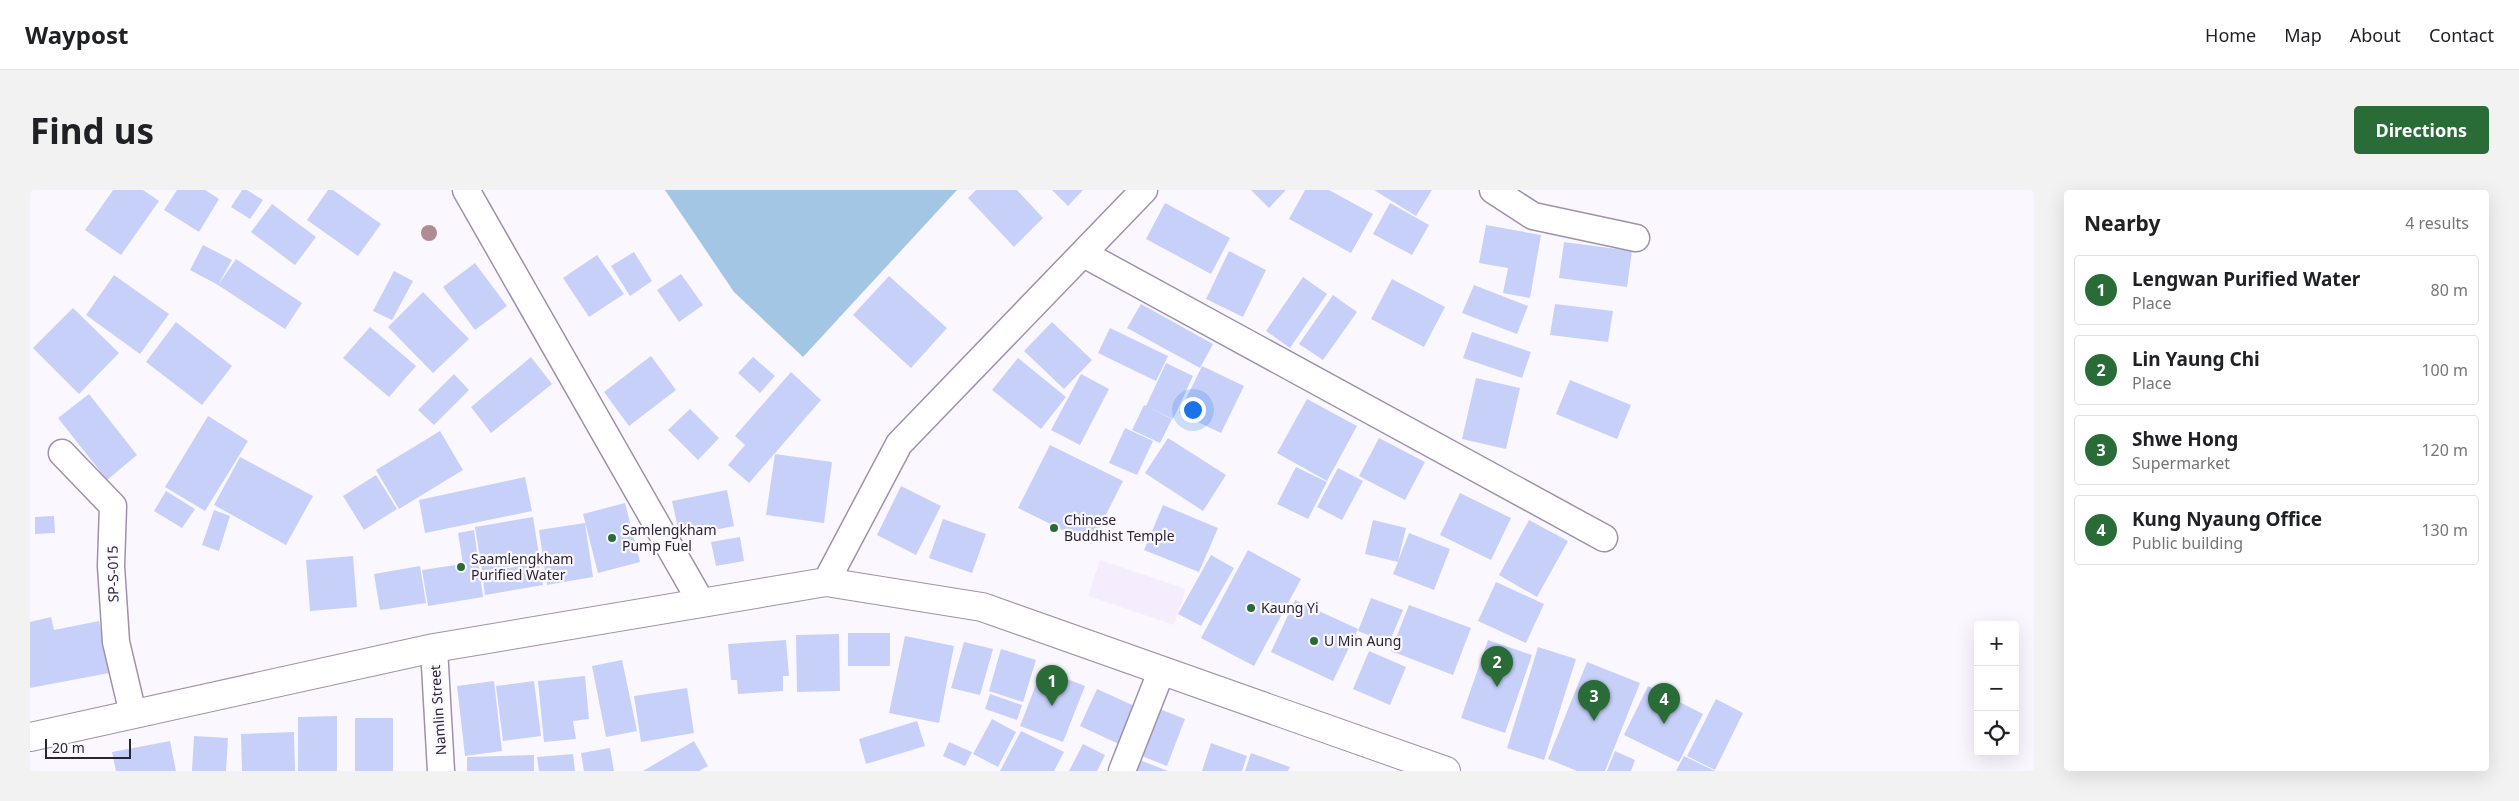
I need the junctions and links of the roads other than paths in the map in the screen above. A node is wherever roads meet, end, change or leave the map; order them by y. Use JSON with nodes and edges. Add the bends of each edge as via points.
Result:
{"nodes":[{"id":1,"x":466,"y":190,"type":"edge"},
{"id":2,"x":1144,"y":190,"type":"edge"},
{"id":3,"x":1493,"y":190,"type":"edge"},
{"id":4,"x":1636,"y":238,"type":"dead end"},
{"id":5,"x":1084,"y":254,"type":"junction"},
{"id":6,"x":62,"y":453,"type":"dead end"},
{"id":7,"x":1604,"y":538,"type":"dead end"},
{"id":8,"x":826,"y":582,"type":"junction"},
{"id":9,"x":701,"y":602,"type":"junction"},
{"id":10,"x":434,"y":648,"type":"junction"},
{"id":11,"x":1161,"y":672,"type":"junction"},
{"id":12,"x":133,"y":714,"type":"junction"},
{"id":13,"x":30,"y":737,"type":"edge"},
{"id":14,"x":441,"y":771,"type":"edge"},
{"id":15,"x":1122,"y":771,"type":"edge"},
{"id":16,"x":1446,"y":771,"type":"edge"}],
"edges":[{"from":1,"to":9,"type":"street"},
{"from":2,"to":5,"type":"street"},
{"from":3,"to":4,"type":"street","via":[[1532,216]]},
{"from":5,"to":7,"type":"street"},
{"from":5,"to":8,"type":"street","via":[[899,444]]},
{"from":6,"to":12,"type":"street","name":"SP-S-015","via":[[113,506],[111,566],[116,642]]},
{"from":8,"to":9,"type":"highway"},
{"from":8,"to":11,"type":"highway","via":[[982,607]]},
{"from":9,"to":10,"type":"highway"},
{"from":10,"to":12,"type":"highway"},
{"from":10,"to":14,"type":"street","name":"Namlin Street"},
{"from":11,"to":15,"type":"street"},
{"from":11,"to":16,"type":"highway"},
{"from":12,"to":13,"type":"highway"}]}
